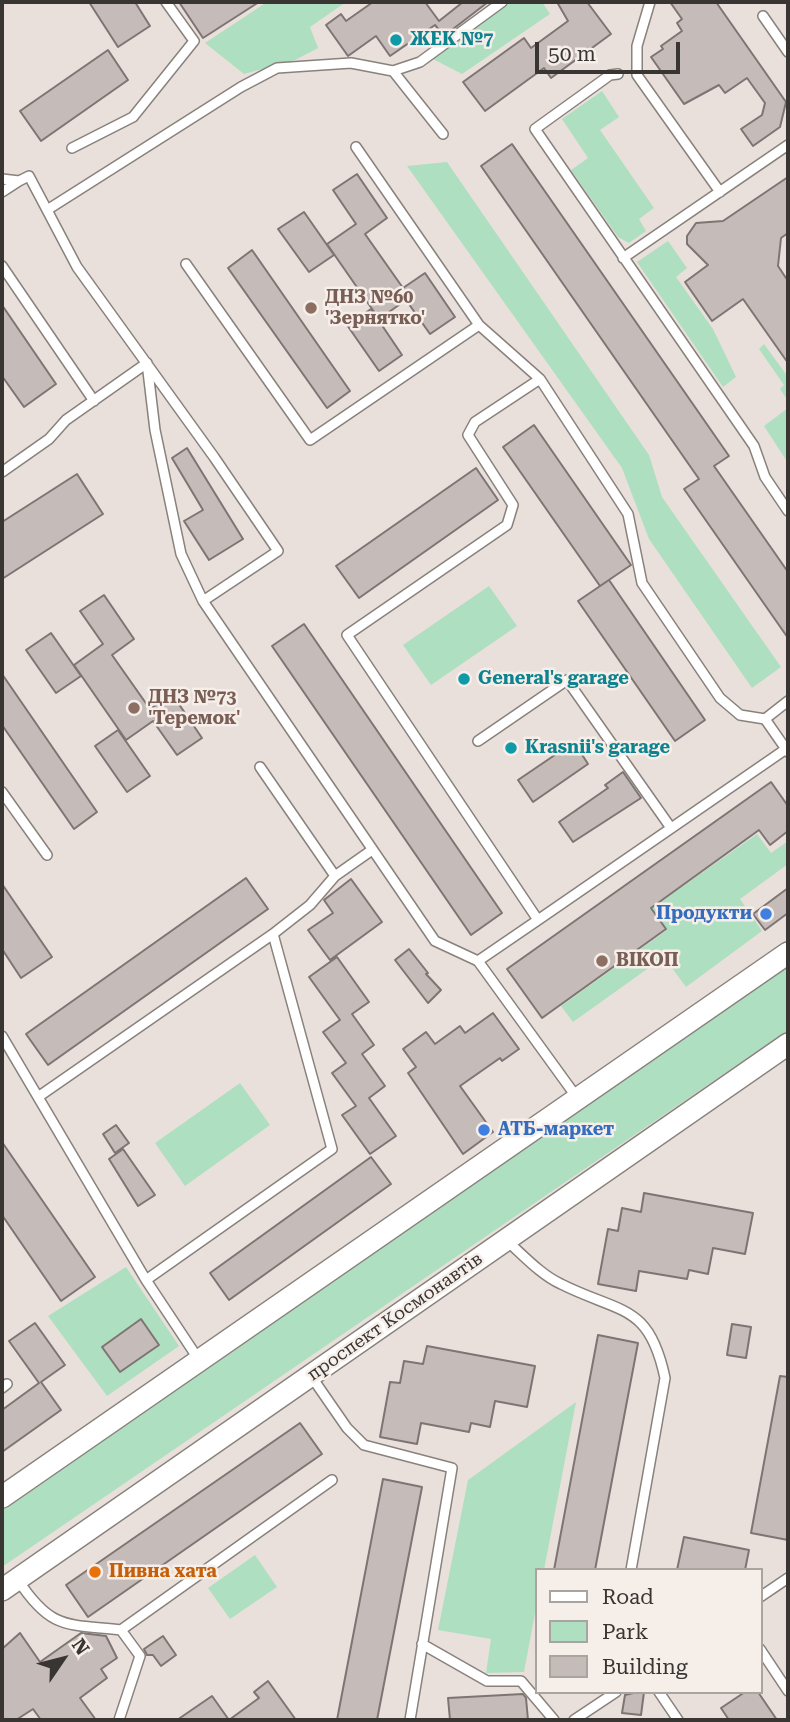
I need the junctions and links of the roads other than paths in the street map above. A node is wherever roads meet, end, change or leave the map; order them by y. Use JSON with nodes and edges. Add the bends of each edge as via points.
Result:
{"nodes":[{"id":1,"x":166,"y":2,"type":"edge"},
{"id":2,"x":502,"y":2,"type":"edge"},
{"id":3,"x":650,"y":2,"type":"edge"},
{"id":4,"x":763,"y":16,"type":"dead end"},
{"id":5,"x":788,"y":52,"type":"edge"},
{"id":6,"x":393,"y":71,"type":"junction"},
{"id":7,"x":618,"y":74,"type":"dead end"},
{"id":8,"x":443,"y":134,"type":"dead end"},
{"id":9,"x":788,"y":145,"type":"edge"},
{"id":10,"x":356,"y":147,"type":"dead end"},
{"id":11,"x":72,"y":148,"type":"dead end"},
{"id":12,"x":2,"y":179,"type":"edge"},
{"id":13,"x":19,"y":181,"type":"junction"},
{"id":14,"x":2,"y":192,"type":"edge"},
{"id":15,"x":720,"y":192,"type":"junction"},
{"id":16,"x":47,"y":210,"type":"junction"},
{"id":17,"x":623,"y":258,"type":"junction"},
{"id":18,"x":186,"y":264,"type":"dead end"},
{"id":19,"x":2,"y":265,"type":"edge"},
{"id":20,"x":479,"y":325,"type":"junction"},
{"id":21,"x":147,"y":363,"type":"junction"},
{"id":22,"x":540,"y":380,"type":"junction"},
{"id":23,"x":94,"y":401,"type":"junction"},
{"id":24,"x":2,"y":472,"type":"edge"},
{"id":25,"x":788,"y":511,"type":"edge"},
{"id":26,"x":203,"y":601,"type":"junction"},
{"id":27,"x":788,"y":701,"type":"edge"},
{"id":28,"x":765,"y":719,"type":"junction"},
{"id":29,"x":478,"y":741,"type":"dead end"},
{"id":30,"x":787,"y":750,"type":"edge"},
{"id":31,"x":260,"y":767,"type":"dead end"},
{"id":32,"x":2,"y":792,"type":"edge"},
{"id":33,"x":671,"y":828,"type":"junction"},
{"id":34,"x":372,"y":849,"type":"junction"},
{"id":35,"x":47,"y":855,"type":"dead end"},
{"id":36,"x":335,"y":876,"type":"junction"},
{"id":37,"x":538,"y":920,"type":"junction"},
{"id":38,"x":273,"y":934,"type":"junction"},
{"id":39,"x":788,"y":953,"type":"edge"},
{"id":40,"x":478,"y":961,"type":"junction"},
{"id":41,"x":3,"y":1040,"type":"edge"},
{"id":42,"x":788,"y":1044,"type":"edge"},
{"id":43,"x":38,"y":1097,"type":"junction"},
{"id":44,"x":578,"y":1099,"type":"junction"},
{"id":45,"x":506,"y":1240,"type":"junction"},
{"id":46,"x":146,"y":1279,"type":"junction"},
{"id":47,"x":199,"y":1361,"type":"junction"},
{"id":48,"x":311,"y":1376,"type":"junction"},
{"id":49,"x":332,"y":1480,"type":"dead end"},
{"id":50,"x":2,"y":1497,"type":"edge"},
{"id":51,"x":631,"y":1568,"type":"edge"},
{"id":52,"x":788,"y":1578,"type":"edge"},
{"id":53,"x":9,"y":1584,"type":"edge"},
{"id":54,"x":762,"y":1596,"type":"edge"},
{"id":55,"x":121,"y":1630,"type":"junction"},
{"id":56,"x":422,"y":1644,"type":"junction"},
{"id":57,"x":762,"y":1652,"type":"edge"},
{"id":58,"x":788,"y":1691,"type":"edge"},
{"id":59,"x":611,"y":1694,"type":"edge"},
{"id":60,"x":660,"y":1694,"type":"edge"},
{"id":61,"x":118,"y":1720,"type":"edge"},
{"id":62,"x":410,"y":1720,"type":"edge"},
{"id":63,"x":554,"y":1720,"type":"edge"},
{"id":64,"x":573,"y":1720,"type":"edge"},
{"id":65,"x":678,"y":1720,"type":"edge"}],
"edges":[{"from":1,"to":11,"type":"lane","via":[[194,41],[133,117]]},
{"from":2,"to":6,"type":"lane","via":[[420,62]]},
{"from":3,"to":15,"type":"lane","via":[[637,46],[637,75]]},
{"from":4,"to":5,"type":"lane"},
{"from":6,"to":8,"type":"lane"},
{"from":6,"to":16,"type":"lane","via":[[351,63],[276,68]]},
{"from":7,"to":17,"type":"lane","via":[[610,75],[535,129]]},
{"from":9,"to":15,"type":"lane"},
{"from":10,"to":20,"type":"lane"},
{"from":12,"to":13,"type":"lane"},
{"from":13,"to":14,"type":"lane"},
{"from":13,"to":16,"type":"lane","via":[[29,176]]},
{"from":15,"to":17,"type":"lane"},
{"from":16,"to":21,"type":"lane","via":[[77,267]]},
{"from":17,"to":25,"type":"lane","via":[[754,446],[765,477]]},
{"from":18,"to":20,"type":"lane","via":[[310,440]]},
{"from":19,"to":23,"type":"lane"},
{"from":20,"to":22,"type":"lane"},
{"from":21,"to":23,"type":"lane"},
{"from":21,"to":26,"type":"lane","via":[[155,430],[181,554]]},
{"from":21,"to":26,"type":"lane","via":[[278,551]]},
{"from":22,"to":28,"type":"lane","via":[[628,514],[642,583],[720,698],[740,715]]},
{"from":22,"to":37,"type":"lane","via":[[475,422],[468,435],[513,505],[506,525],[346,635]]},
{"from":23,"to":24,"type":"lane"},
{"from":26,"to":34,"type":"lane"},
{"from":27,"to":28,"type":"lane"},
{"from":28,"to":30,"type":"lane"},
{"from":29,"to":33,"type":"lane","via":[[567,680]]},
{"from":30,"to":33,"type":"lane"},
{"from":31,"to":36,"type":"lane"},
{"from":32,"to":35,"type":"lane"},
{"from":33,"to":37,"type":"lane"},
{"from":34,"to":36,"type":"lane"},
{"from":34,"to":40,"type":"lane","via":[[435,941]]},
{"from":36,"to":38,"type":"lane","via":[[310,905]]},
{"from":37,"to":40,"type":"lane"},
{"from":38,"to":43,"type":"lane"},
{"from":38,"to":46,"type":"lane","via":[[332,1149]]},
{"from":39,"to":44,"type":"street"},
{"from":40,"to":44,"type":"lane"},
{"from":41,"to":43,"type":"lane"},
{"from":42,"to":45,"type":"street","name":"проспект Космонавтів"},
{"from":43,"to":46,"type":"lane"},
{"from":44,"to":47,"type":"street"},
{"from":45,"to":48,"type":"street","name":"проспект Космонавтів"},
{"from":45,"to":51,"type":"lane","via":[[558,1283],[633,1316],[649,1329],[659,1348],[665,1378]]},
{"from":46,"to":47,"type":"lane"},
{"from":47,"to":50,"type":"street"},
{"from":48,"to":53,"type":"street","name":"проспект Космонавтів"},
{"from":48,"to":56,"type":"lane","via":[[364,1445],[452,1468]]},
{"from":49,"to":55,"type":"lane"},
{"from":52,"to":54,"type":"lane"},
{"from":53,"to":55,"type":"lane","via":[[54,1620]]},
{"from":55,"to":61,"type":"lane","via":[[139,1656]]},
{"from":56,"to":62,"type":"lane"},
{"from":56,"to":63,"type":"lane","via":[[487,1681],[521,1681]]},
{"from":57,"to":58,"type":"lane"},
{"from":59,"to":64,"type":"lane"},
{"from":60,"to":65,"type":"lane"}]}
